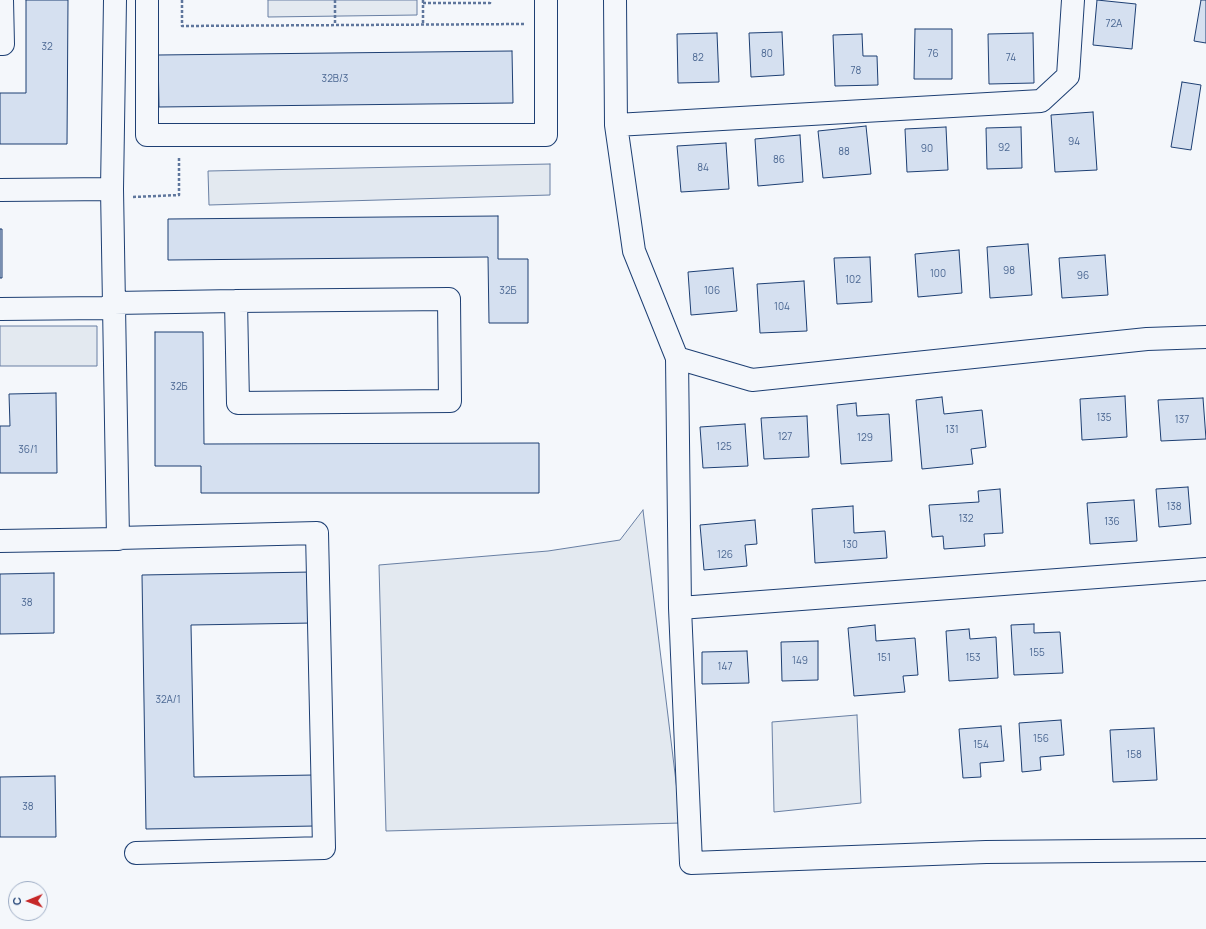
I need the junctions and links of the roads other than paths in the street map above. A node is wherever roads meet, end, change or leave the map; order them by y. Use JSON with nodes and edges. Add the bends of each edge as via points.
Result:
{"nodes":[{"id":1,"x":2,"y":0,"type":"edge"},
{"id":2,"x":115,"y":0,"type":"edge"},
{"id":3,"x":147,"y":0,"type":"edge"},
{"id":4,"x":546,"y":0,"type":"edge"},
{"id":5,"x":615,"y":0,"type":"edge"},
{"id":6,"x":1073,"y":0,"type":"edge"},
{"id":7,"x":0,"y":44,"type":"edge"},
{"id":8,"x":616,"y":125,"type":"junction"},
{"id":9,"x":0,"y":190,"type":"edge"},
{"id":10,"x":113,"y":194,"type":"junction"},
{"id":11,"x":236,"y":301,"type":"junction"},
{"id":12,"x":114,"y":302,"type":"junction"},
{"id":13,"x":0,"y":309,"type":"edge"},
{"id":14,"x":1206,"y":337,"type":"edge"},
{"id":15,"x":676,"y":358,"type":"junction"},
{"id":16,"x":118,"y":538,"type":"junction"},
{"id":17,"x":0,"y":541,"type":"edge"},
{"id":18,"x":1206,"y":569,"type":"edge"},
{"id":19,"x":680,"y":608,"type":"junction"},
{"id":20,"x":1206,"y":850,"type":"edge"},
{"id":21,"x":136,"y":854,"type":"dead end"}],
"edges":[{"from":1,"to":7,"type":"street","via":[[3,44]]},
{"from":2,"to":10,"type":"street"},
{"from":3,"to":4,"type":"street","via":[[147,135],[546,135]]},
{"from":5,"to":8,"type":"street"},
{"from":6,"to":8,"type":"street","via":[[1068,76],[1040,101]]},
{"from":8,"to":15,"type":"street","via":[[634,252]]},
{"from":9,"to":10,"type":"street"},
{"from":10,"to":12,"type":"street"},
{"from":11,"to":11,"type":"street","via":[[238,403],[450,401],[449,299]]},
{"from":11,"to":12,"type":"street"},
{"from":12,"to":13,"type":"street","via":[[105,308]]},
{"from":12,"to":16,"type":"street"},
{"from":14,"to":15,"type":"street","via":[[1147,339],[752,380]]},
{"from":15,"to":19,"type":"street"},
{"from":16,"to":17,"type":"street"},
{"from":16,"to":21,"type":"street","via":[[317,533],[324,848]]},
{"from":18,"to":19,"type":"street"},
{"from":19,"to":20,"type":"street","via":[[691,863],[986,852]]}]}
